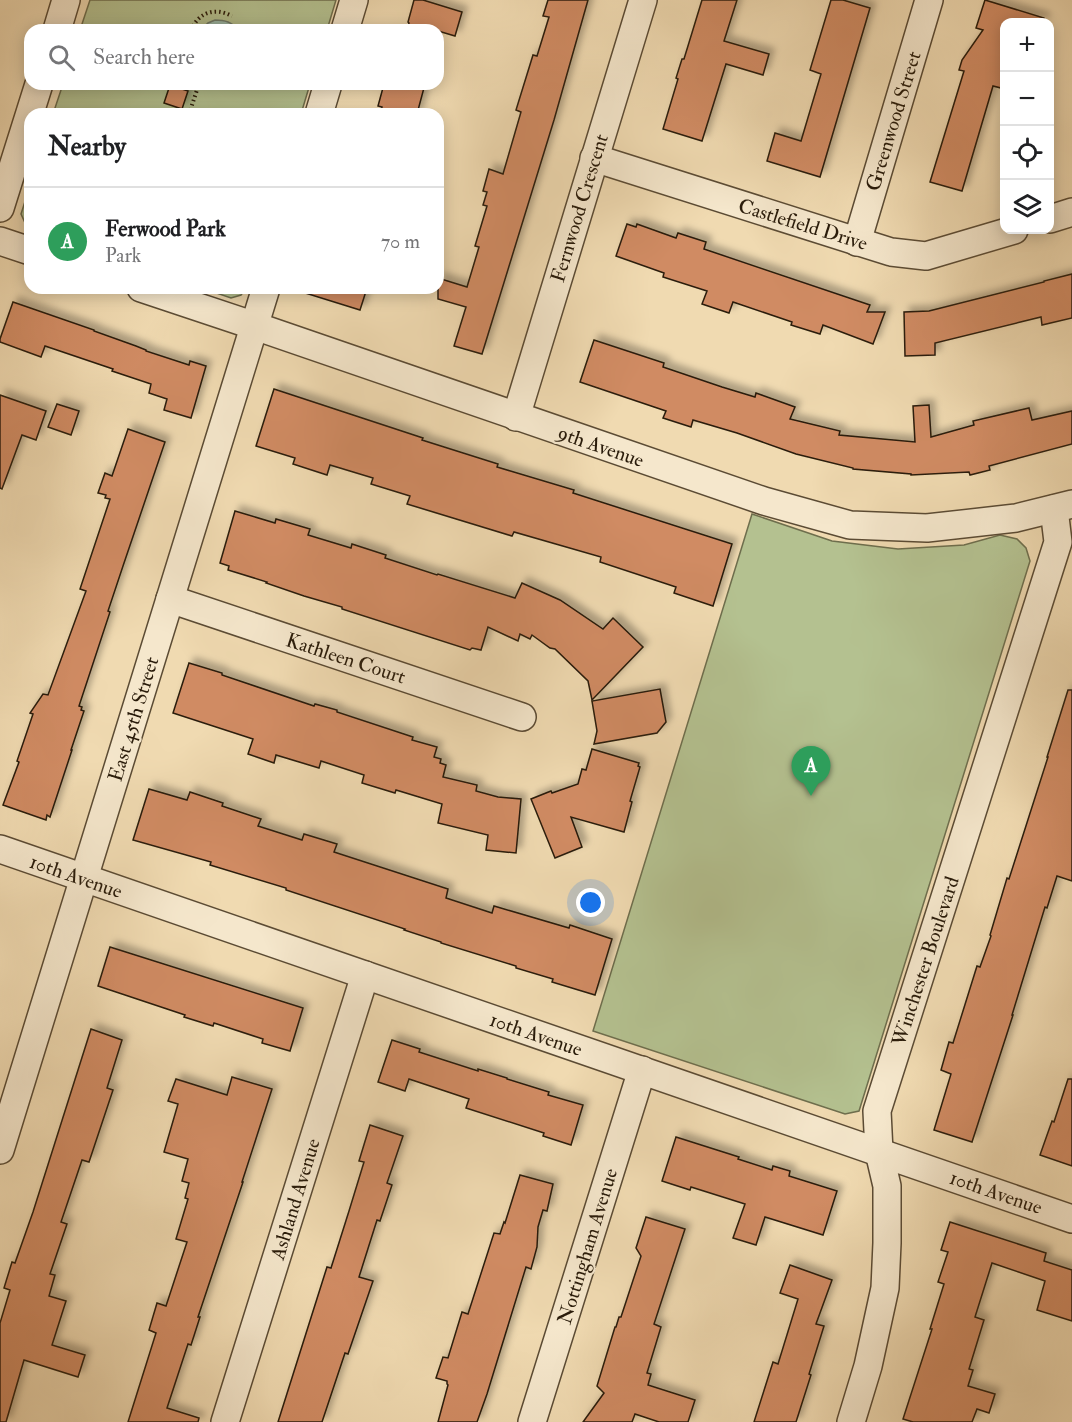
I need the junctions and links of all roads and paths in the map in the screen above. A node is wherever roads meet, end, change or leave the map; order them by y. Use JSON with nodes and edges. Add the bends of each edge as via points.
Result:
{"nodes":[{"id":1,"x":66,"y":0,"type":"edge"},
{"id":2,"x":354,"y":0,"type":"edge"},
{"id":3,"x":642,"y":0,"type":"edge"},
{"id":4,"x":929,"y":0,"type":"edge"},
{"id":5,"x":232,"y":16,"type":"dead end"},
{"id":6,"x":59,"y":24,"type":"edge"},
{"id":7,"x":194,"y":24,"type":"edge"},
{"id":8,"x":347,"y":24,"type":"edge"},
{"id":9,"x":37,"y":90,"type":"edge"},
{"id":10,"x":197,"y":90,"type":"edge"},
{"id":11,"x":326,"y":90,"type":"edge"},
{"id":12,"x":31,"y":108,"type":"edge"},
{"id":13,"x":191,"y":108,"type":"edge"},
{"id":14,"x":321,"y":108,"type":"edge"},
{"id":15,"x":24,"y":132,"type":"edge"},
{"id":16,"x":594,"y":158,"type":"junction"},
{"id":17,"x":0,"y":208,"type":"edge"},
{"id":18,"x":1072,"y":212,"type":"edge"},
{"id":19,"x":1054,"y":218,"type":"edge"},
{"id":20,"x":1000,"y":234,"type":"edge"},
{"id":21,"x":0,"y":241,"type":"edge"},
{"id":22,"x":857,"y":242,"type":"junction"},
{"id":23,"x":24,"y":249,"type":"edge"},
{"id":24,"x":159,"y":294,"type":"edge"},
{"id":25,"x":264,"y":294,"type":"edge"},
{"id":26,"x":255,"y":326,"type":"junction"},
{"id":27,"x":516,"y":417,"type":"junction"},
{"id":28,"x":1063,"y":506,"type":"edge"},
{"id":29,"x":170,"y":599,"type":"junction"},
{"id":30,"x":522,"y":717,"type":"dead end"},
{"id":31,"x":0,"y":849,"type":"edge"},
{"id":32,"x":84,"y":878,"type":"junction"},
{"id":33,"x":365,"y":975,"type":"junction"},
{"id":34,"x":642,"y":1070,"type":"junction"},
{"id":35,"x":0,"y":1150,"type":"edge"},
{"id":36,"x":879,"y":1152,"type":"junction"},
{"id":37,"x":1072,"y":1219,"type":"edge"},
{"id":38,"x":225,"y":1422,"type":"edge"},
{"id":39,"x":532,"y":1422,"type":"edge"},
{"id":40,"x":851,"y":1422,"type":"edge"}],
"edges":[{"from":1,"to":6,"type":"street"},
{"from":2,"to":8,"type":"street"},
{"from":3,"to":16,"type":"street","name":"Fernwood Crescent"},
{"from":4,"to":22,"type":"street","name":"Greenwood Street"},
{"from":5,"to":7,"type":"path","via":[[207,12]]},
{"from":9,"to":12,"type":"street"},
{"from":10,"to":13,"type":"path"},
{"from":11,"to":14,"type":"street"},
{"from":15,"to":17,"type":"street"},
{"from":16,"to":22,"type":"street","name":"Castlefield Drive"},
{"from":16,"to":27,"type":"street","name":"Fernwood Crescent"},
{"from":18,"to":19,"type":"street"},
{"from":20,"to":22,"type":"street","name":"Castlefield Drive","via":[[926,256],[891,252]]},
{"from":21,"to":23,"type":"street"},
{"from":24,"to":26,"type":"street","name":"9th Avenue"},
{"from":25,"to":26,"type":"street","name":"East 45th Street"},
{"from":26,"to":27,"type":"street","name":"9th Avenue"},
{"from":26,"to":29,"type":"street","name":"East 45th Street"},
{"from":27,"to":28,"type":"street","name":"9th Avenue","via":[[764,501],[850,525],[927,528],[1016,518]]},
{"from":28,"to":36,"type":"street","name":"Winchester Boulevard","via":[[1058,542],[877,1111]]},
{"from":29,"to":30,"type":"street","name":"Kathleen Court"},
{"from":29,"to":32,"type":"street","name":"East 45th Street"},
{"from":31,"to":32,"type":"street","name":"10th Avenue"},
{"from":32,"to":33,"type":"street","name":"10th Avenue"},
{"from":32,"to":35,"type":"street","name":"East 45th Street"},
{"from":33,"to":34,"type":"street","name":"10th Avenue"},
{"from":33,"to":38,"type":"street","name":"Ashland Avenue"},
{"from":34,"to":36,"type":"street","name":"10th Avenue"},
{"from":34,"to":39,"type":"street","name":"Nottingham Avenue"},
{"from":36,"to":37,"type":"street","name":"10th Avenue"},
{"from":36,"to":40,"type":"street","name":"Winchester Boulevard","via":[[887,1186],[885,1288]]}]}
